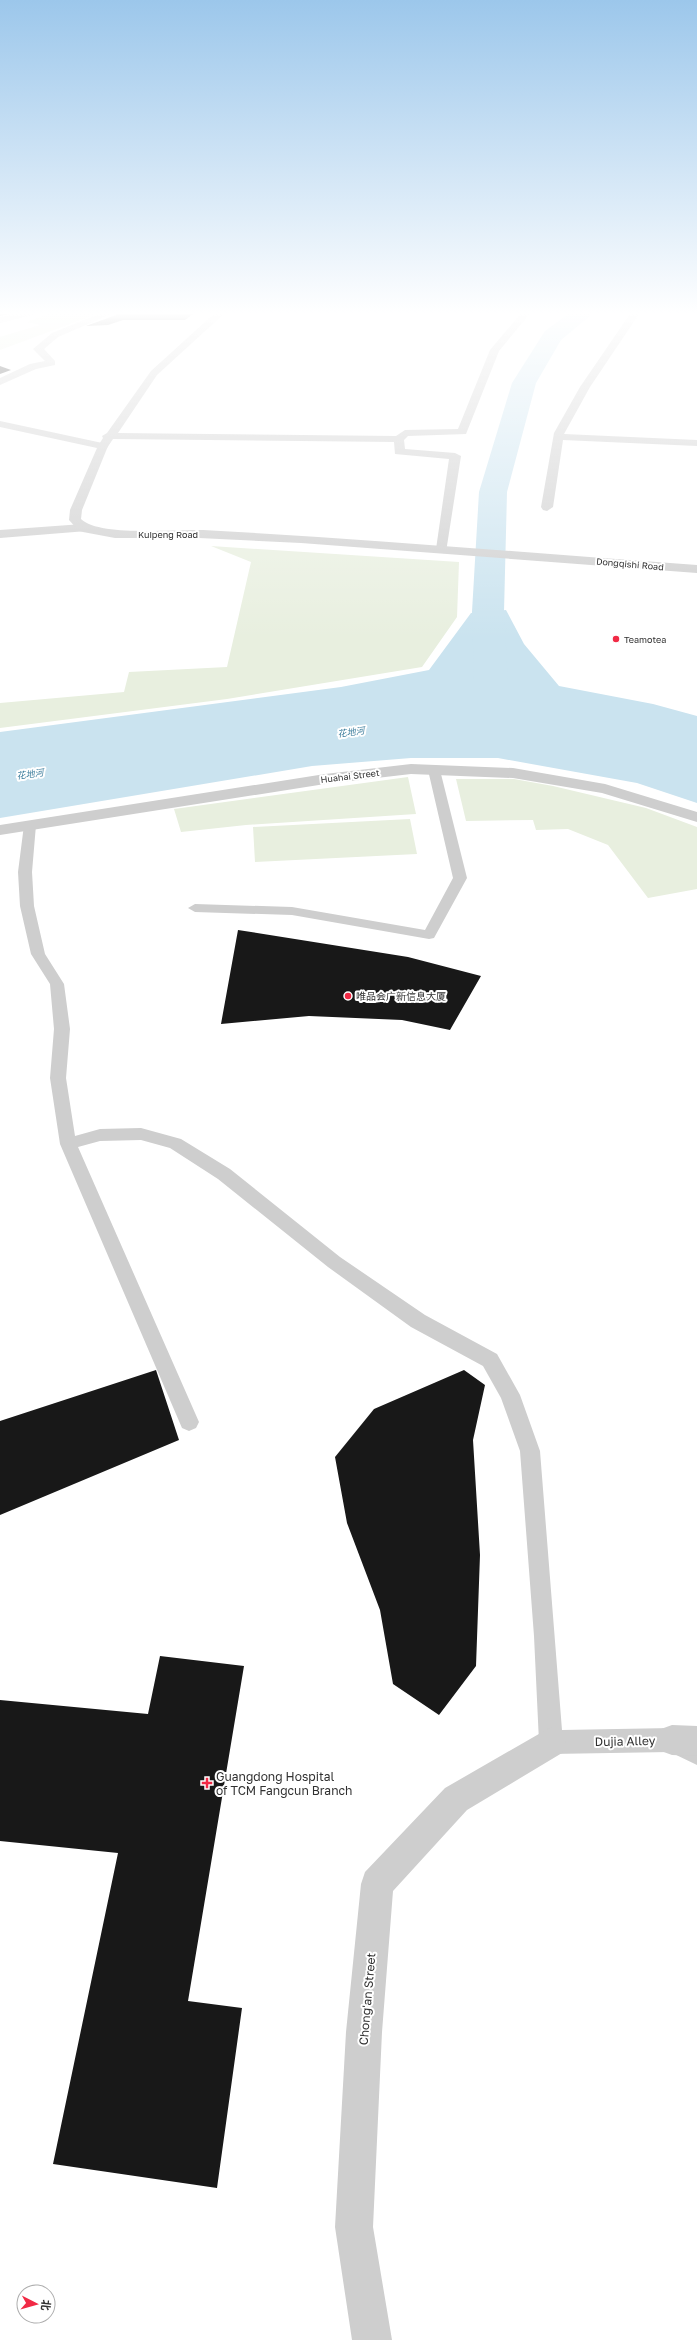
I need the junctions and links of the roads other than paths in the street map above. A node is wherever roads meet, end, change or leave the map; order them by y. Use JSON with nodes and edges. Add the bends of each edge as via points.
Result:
{"nodes":[{"id":1,"x":120,"y":420,"type":"edge"},
{"id":2,"x":467,"y":420,"type":"edge"},
{"id":3,"x":567,"y":420,"type":"edge"},
{"id":4,"x":0,"y":424,"type":"edge"},
{"id":5,"x":558,"y":437,"type":"junction"},
{"id":6,"x":399,"y":439,"type":"junction"},
{"id":7,"x":105,"y":441,"type":"junction"},
{"id":8,"x":697,"y":443,"type":"edge"},
{"id":9,"x":547,"y":507,"type":"dead end"},
{"id":10,"x":83,"y":528,"type":"junction"},
{"id":11,"x":0,"y":534,"type":"edge"},
{"id":12,"x":446,"y":550,"type":"junction"},
{"id":13,"x":564,"y":559,"type":"joint"},
{"id":14,"x":697,"y":569,"type":"edge"},
{"id":15,"x":434,"y":770,"type":"junction"},
{"id":16,"x":697,"y":818,"type":"edge"},
{"id":17,"x":30,"y":825,"type":"junction"},
{"id":18,"x":0,"y":830,"type":"edge"},
{"id":19,"x":195,"y":908,"type":"dead end"},
{"id":20,"x":68,"y":1144,"type":"junction"},
{"id":21,"x":189,"y":1422,"type":"dead end"},
{"id":22,"x":551,"y":1742,"type":"junction"},
{"id":23,"x":689,"y":1745,"type":"edge"},
{"id":24,"x":372,"y":2340,"type":"edge"}],
"edges":[{"from":1,"to":7,"type":"street"},
{"from":2,"to":6,"type":"street","via":[[462,432],[404,433]]},
{"from":3,"to":5,"type":"street"},
{"from":4,"to":7,"type":"street"},
{"from":5,"to":8,"type":"street"},
{"from":5,"to":9,"type":"street"},
{"from":6,"to":7,"type":"street"},
{"from":6,"to":12,"type":"street","via":[[399,452],[455,456]]},
{"from":7,"to":10,"type":"street","via":[[76,510],[75,520]]},
{"from":10,"to":11,"type":"street","name":"Kuipeng Road"},
{"from":10,"to":12,"type":"street","name":"Kuipeng Road","via":[[115,534],[247,536]]},
{"from":12,"to":13,"type":"street","name":"Kuipeng Road"},
{"from":13,"to":14,"type":"street","name":"Dongqishi Road"},
{"from":15,"to":16,"type":"street","name":"Huahai Street","via":[[513,773],[605,789]]},
{"from":15,"to":17,"type":"street","name":"Huahai Street","via":[[411,769],[325,779]]},
{"from":15,"to":19,"type":"lane","via":[[460,878],[429,935],[292,911]]},
{"from":17,"to":18,"type":"street","name":"Huahai Street"},
{"from":17,"to":20,"type":"lane","via":[[25,872],[27,906],[38,954],[57,984],[62,1029],[58,1078]]},
{"from":20,"to":21,"type":"lane"},
{"from":20,"to":22,"type":"lane","via":[[100,1135],[141,1134],[175,1143],[224,1174],[334,1262],[418,1321],[490,1360],[510,1395],[530,1451]]},
{"from":22,"to":23,"type":"lane","name":"Dujia Alley"},
{"from":22,"to":24,"type":"street","name":"Chong'an Street","via":[[456,1799],[377,1884],[364,2032],[354,2227]]}]}
